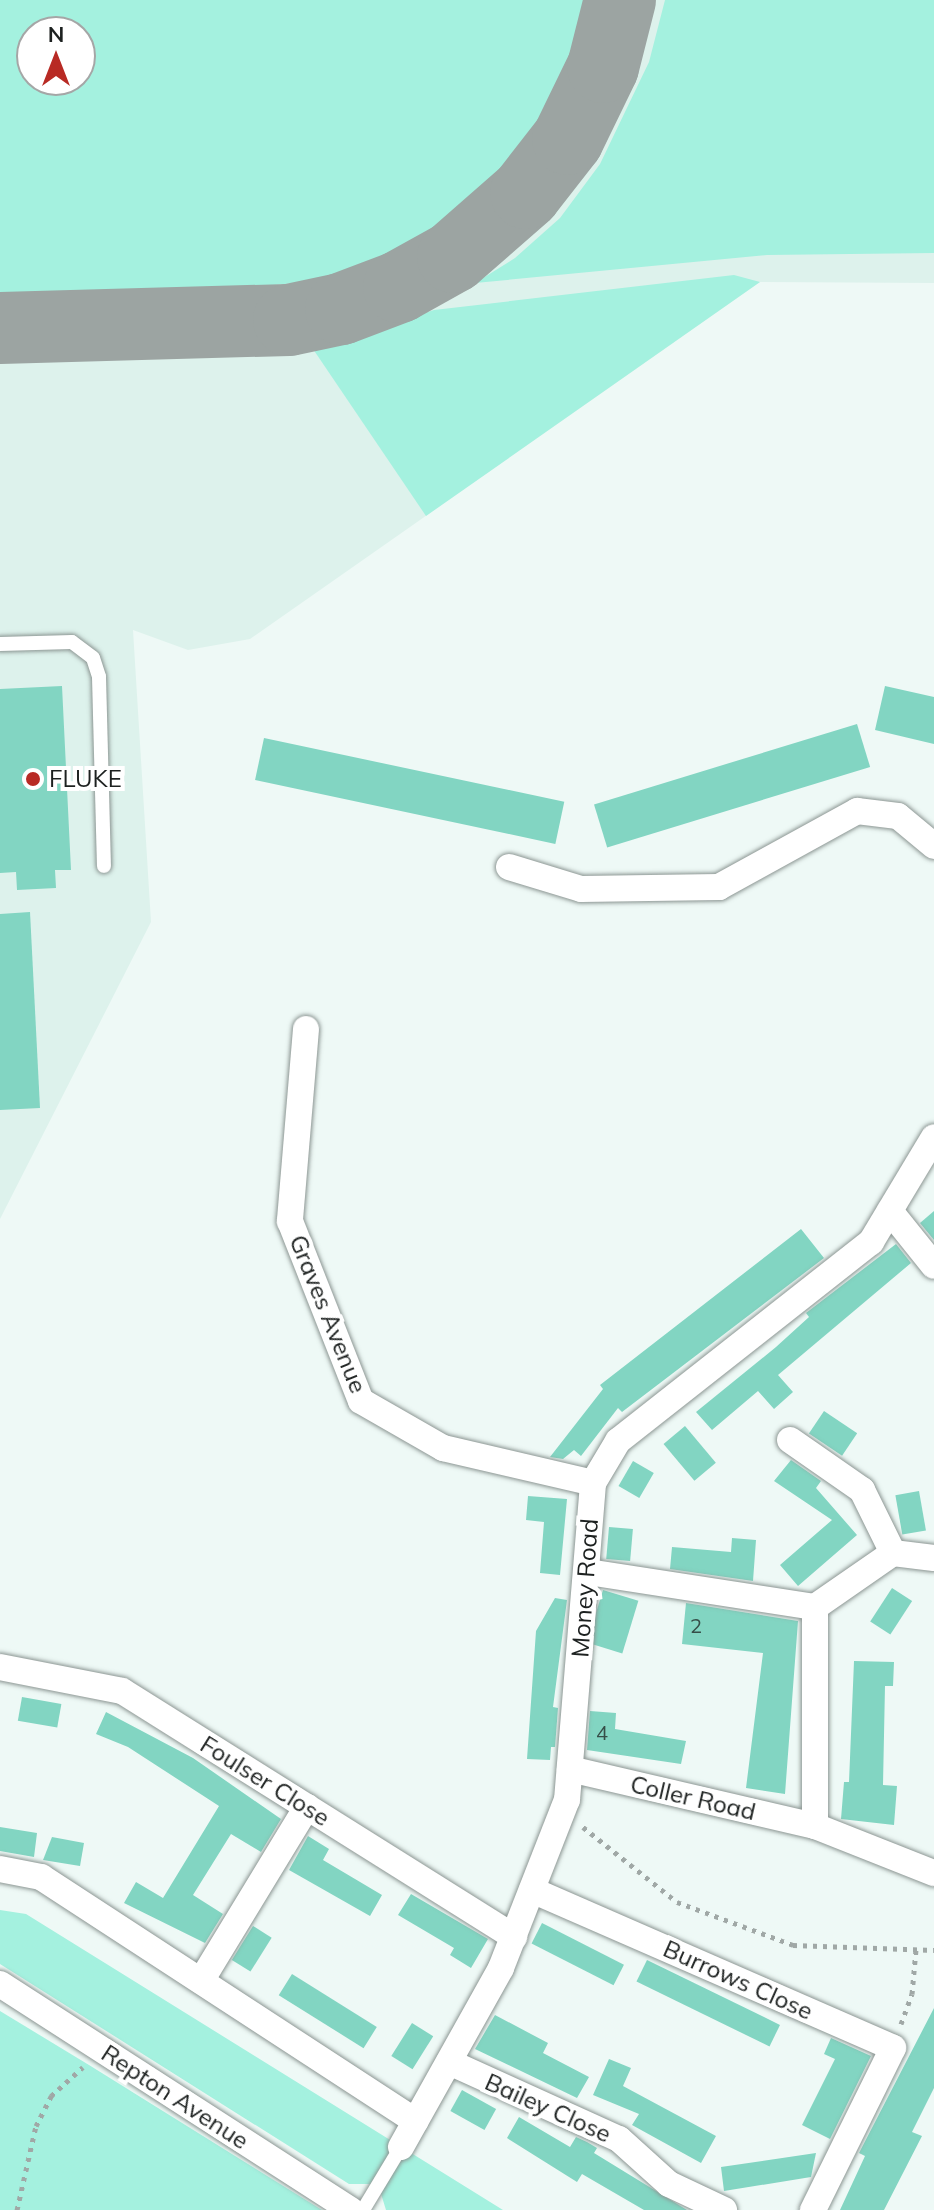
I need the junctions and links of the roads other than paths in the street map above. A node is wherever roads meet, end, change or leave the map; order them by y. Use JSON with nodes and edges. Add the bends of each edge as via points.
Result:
{"nodes":[{"id":1,"x":0,"y":644,"type":"edge"},
{"id":2,"x":934,"y":846,"type":"edge"},
{"id":3,"x":104,"y":866,"type":"dead end"},
{"id":4,"x":509,"y":867,"type":"dead end"},
{"id":5,"x":306,"y":1029,"type":"dead end"},
{"id":6,"x":934,"y":1137,"type":"edge"},
{"id":7,"x":890,"y":1211,"type":"junction"},
{"id":8,"x":934,"y":1266,"type":"edge"},
{"id":9,"x":790,"y":1440,"type":"dead end"},
{"id":10,"x":593,"y":1483,"type":"junction"},
{"id":11,"x":893,"y":1553,"type":"junction"},
{"id":12,"x":934,"y":1558,"type":"edge"},
{"id":13,"x":588,"y":1572,"type":"junction"},
{"id":14,"x":815,"y":1607,"type":"junction"},
{"id":15,"x":0,"y":1667,"type":"edge"},
{"id":16,"x":570,"y":1769,"type":"junction"},
{"id":17,"x":307,"y":1807,"type":"junction"},
{"id":18,"x":815,"y":1826,"type":"junction"},
{"id":19,"x":0,"y":1869,"type":"edge"},
{"id":20,"x":934,"y":1873,"type":"edge"},
{"id":21,"x":532,"y":1890,"type":"junction"},
{"id":22,"x":514,"y":1937,"type":"junction"},
{"id":23,"x":201,"y":1981,"type":"junction"},
{"id":24,"x":0,"y":1984,"type":"edge"},
{"id":25,"x":449,"y":2062,"type":"junction"},
{"id":26,"x":416,"y":2121,"type":"junction"},
{"id":27,"x":401,"y":2147,"type":"joint"},
{"id":28,"x":351,"y":2210,"type":"edge"},
{"id":29,"x":363,"y":2210,"type":"edge"},
{"id":30,"x":724,"y":2210,"type":"edge"},
{"id":31,"x":813,"y":2210,"type":"edge"}],
"edges":[{"from":1,"to":3,"type":"lane","via":[[72,642],[93,658],[99,677]]},
{"from":2,"to":4,"type":"street","via":[[898,816],[857,811],[719,887],[581,889]]},
{"from":5,"to":10,"type":"street","name":"Graves Avenue","via":[[290,1221],[361,1401],[443,1448]]},
{"from":6,"to":7,"type":"street","name":"Money Road"},
{"from":7,"to":8,"type":"street"},
{"from":7,"to":10,"type":"street","name":"Money Road","via":[[871,1242],[618,1441]]},
{"from":9,"to":11,"type":"street","via":[[862,1490]]},
{"from":10,"to":13,"type":"street","name":"Money Road"},
{"from":11,"to":12,"type":"street"},
{"from":11,"to":14,"type":"street"},
{"from":13,"to":14,"type":"street"},
{"from":13,"to":16,"type":"street","name":"Money Road"},
{"from":14,"to":18,"type":"street"},
{"from":15,"to":17,"type":"street","name":"Foulser Close","via":[[122,1691]]},
{"from":16,"to":18,"type":"street","name":"Coller Road"},
{"from":16,"to":21,"type":"street","name":"Money Road","via":[[563,1811]]},
{"from":17,"to":22,"type":"street","name":"Foulser Close"},
{"from":17,"to":23,"type":"street"},
{"from":18,"to":20,"type":"street","name":"Coller Road"},
{"from":19,"to":23,"type":"street","via":[[41,1877]]},
{"from":21,"to":22,"type":"street","name":"Money Road"},
{"from":21,"to":31,"type":"street","name":"Burrows Close","via":[[893,2048]]},
{"from":22,"to":25,"type":"street","name":"Money Road"},
{"from":23,"to":26,"type":"street"},
{"from":24,"to":28,"type":"street","name":"Repton Avenue"},
{"from":25,"to":26,"type":"street","name":"Money Road"},
{"from":25,"to":30,"type":"street","name":"Bailey Close","via":[[619,2139],[669,2184]]},
{"from":26,"to":27,"type":"street","name":"Money Road"},
{"from":27,"to":29,"type":"lane"}]}
